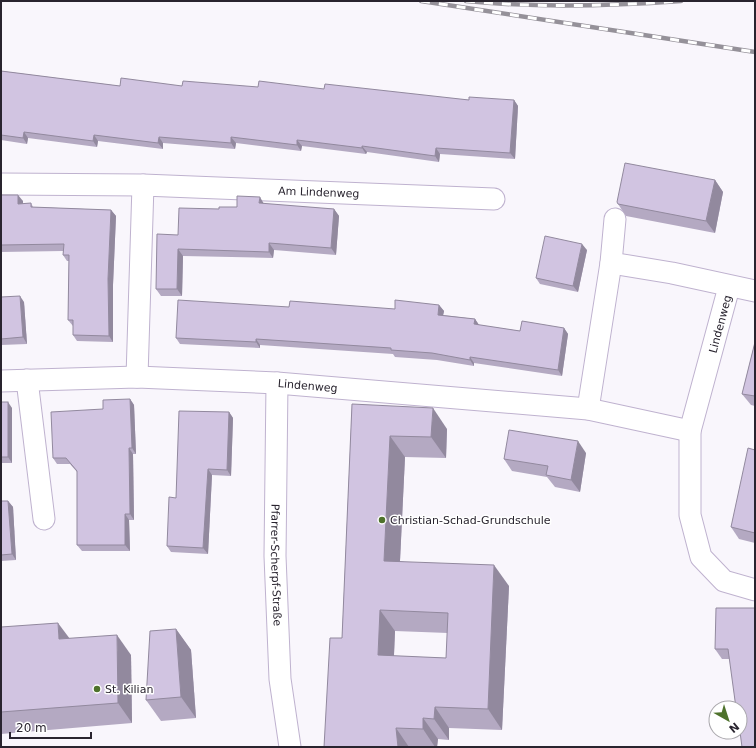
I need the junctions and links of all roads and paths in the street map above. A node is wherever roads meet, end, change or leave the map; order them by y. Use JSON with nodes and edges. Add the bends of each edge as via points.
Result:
{"nodes":[{"id":1,"x":1,"y":184,"type":"edge"},
{"id":2,"x":143,"y":185,"type":"junction"},
{"id":3,"x":494,"y":199,"type":"dead end"},
{"id":4,"x":616,"y":219,"type":"dead end"},
{"id":5,"x":611,"y":263,"type":"junction"},
{"id":6,"x":729,"y":287,"type":"junction"},
{"id":7,"x":755,"y":292,"type":"edge"},
{"id":8,"x":137,"y":377,"type":"junction"},
{"id":9,"x":27,"y":380,"type":"junction"},
{"id":10,"x":1,"y":381,"type":"edge"},
{"id":11,"x":277,"y":383,"type":"junction"},
{"id":12,"x":588,"y":409,"type":"junction"},
{"id":13,"x":690,"y":431,"type":"junction"},
{"id":14,"x":44,"y":518,"type":"dead end"},
{"id":15,"x":755,"y":590,"type":"edge"},
{"id":16,"x":290,"y":747,"type":"edge"}],
"edges":[{"from":1,"to":2,"type":"street","name":"Am Lindenweg"},
{"from":2,"to":3,"type":"street","name":"Am Lindenweg"},
{"from":2,"to":8,"type":"street"},
{"from":4,"to":5,"type":"street"},
{"from":5,"to":6,"type":"street","name":"Lindenweg","via":[[672,273]]},
{"from":5,"to":12,"type":"street"},
{"from":6,"to":7,"type":"street"},
{"from":6,"to":13,"type":"street","name":"Lindenweg"},
{"from":8,"to":9,"type":"street","name":"Lindenweg"},
{"from":8,"to":11,"type":"street","name":"Lindenweg"},
{"from":9,"to":10,"type":"street","name":"Lindenweg"},
{"from":9,"to":14,"type":"street"},
{"from":11,"to":12,"type":"street","name":"Lindenweg"},
{"from":11,"to":16,"type":"street","name":"Pfarrer-Scherpf-Straße","via":[[275,556],[280,679]]},
{"from":12,"to":13,"type":"street","name":"Lindenweg"},
{"from":13,"to":15,"type":"street","name":"Lindenweg","via":[[690,515],[701,557],[724,581]]}]}
